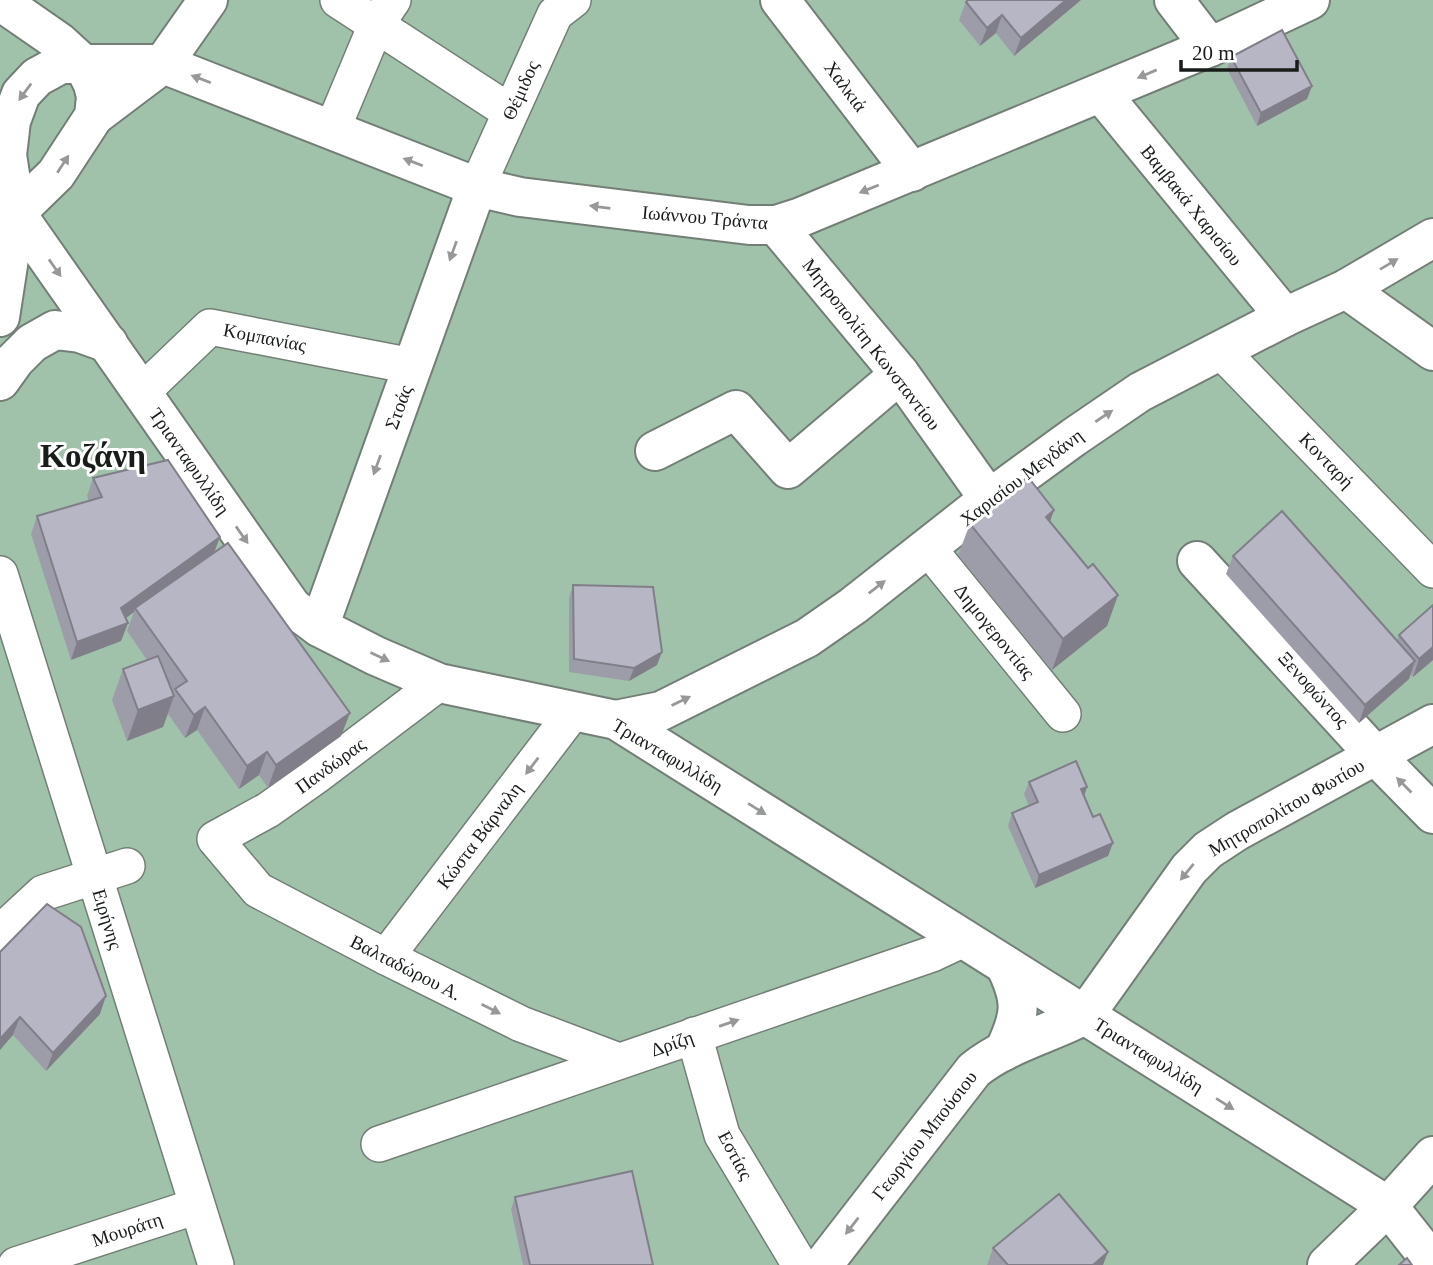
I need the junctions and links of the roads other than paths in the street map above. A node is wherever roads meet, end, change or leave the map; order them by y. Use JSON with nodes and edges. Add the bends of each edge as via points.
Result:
{"nodes":[{"id":1,"x":208,"y":0,"type":"edge"},
{"id":2,"x":338,"y":0,"type":"edge"},
{"id":3,"x":573,"y":0,"type":"edge"},
{"id":4,"x":780,"y":0,"type":"edge"},
{"id":5,"x":1174,"y":0,"type":"edge"},
{"id":6,"x":1311,"y":0,"type":"edge"},
{"id":7,"x":0,"y":1,"type":"edge"},
{"id":8,"x":384,"y":12,"type":"edge"},
{"id":9,"x":1210,"y":47,"type":"junction"},
{"id":10,"x":83,"y":64,"type":"junction"},
{"id":11,"x":163,"y":64,"type":"junction"},
{"id":12,"x":1101,"y":93,"type":"junction"},
{"id":13,"x":510,"y":112,"type":"junction"},
{"id":14,"x":94,"y":116,"type":"junction"},
{"id":15,"x":332,"y":130,"type":"junction"},
{"id":16,"x":912,"y":172,"type":"junction"},
{"id":17,"x":477,"y":187,"type":"junction"},
{"id":18,"x":8,"y":211,"type":"edge"},
{"id":19,"x":776,"y":225,"type":"junction"},
{"id":20,"x":1433,"y":238,"type":"edge"},
{"id":21,"x":1346,"y":289,"type":"junction"},
{"id":22,"x":0,"y":317,"type":"edge"},
{"id":23,"x":1284,"y":317,"type":"junction"},
{"id":24,"x":108,"y":343,"type":"junction"},
{"id":25,"x":1221,"y":351,"type":"junction"},
{"id":26,"x":1433,"y":351,"type":"edge"},
{"id":27,"x":412,"y":366,"type":"junction"},
{"id":28,"x":900,"y":374,"type":"junction"},
{"id":29,"x":0,"y":381,"type":"edge"},
{"id":30,"x":142,"y":391,"type":"junction"},
{"id":31,"x":654,"y":451,"type":"dead end"},
{"id":32,"x":989,"y":499,"type":"junction"},
{"id":33,"x":928,"y":548,"type":"junction"},
{"id":34,"x":1197,"y":561,"type":"dead end"},
{"id":35,"x":1433,"y":570,"type":"edge"},
{"id":36,"x":0,"y":574,"type":"edge"},
{"id":37,"x":319,"y":626,"type":"junction"},
{"id":38,"x":439,"y":683,"type":"junction"},
{"id":39,"x":573,"y":712,"type":"junction"},
{"id":40,"x":1063,"y":714,"type":"dead end"},
{"id":41,"x":616,"y":720,"type":"junction"},
{"id":42,"x":1433,"y":724,"type":"edge"},
{"id":43,"x":1375,"y":755,"type":"junction"},
{"id":44,"x":1433,"y":814,"type":"edge"},
{"id":45,"x":215,"y":839,"type":"joint"},
{"id":46,"x":111,"y":871,"type":"junction"},
{"id":47,"x":0,"y":933,"type":"edge"},
{"id":48,"x":964,"y":939,"type":"junction"},
{"id":49,"x":386,"y":957,"type":"junction"},
{"id":50,"x":1005,"y":965,"type":"junction"},
{"id":51,"x":1085,"y":1015,"type":"junction"},
{"id":52,"x":694,"y":1035,"type":"junction"},
{"id":53,"x":1004,"y":1051,"type":"junction"},
{"id":54,"x":619,"y":1061,"type":"junction"},
{"id":55,"x":379,"y":1144,"type":"dead end"},
{"id":56,"x":1433,"y":1156,"type":"edge"},
{"id":57,"x":197,"y":1206,"type":"junction"},
{"id":58,"x":1388,"y":1206,"type":"junction"},
{"id":59,"x":1433,"y":1263,"type":"edge"},
{"id":60,"x":16,"y":1265,"type":"edge"},
{"id":61,"x":216,"y":1265,"type":"edge"},
{"id":62,"x":800,"y":1265,"type":"edge"},
{"id":63,"x":823,"y":1265,"type":"edge"},
{"id":64,"x":1327,"y":1265,"type":"edge"}],
"edges":[{"from":1,"to":11,"type":"street"},
{"from":2,"to":8,"type":"street"},
{"from":3,"to":13,"type":"street","name":"Θέμιδος","via":[[555,14]]},
{"from":4,"to":16,"type":"street","name":"Χαλκιά"},
{"from":5,"to":9,"type":"street"},
{"from":6,"to":9,"type":"street","name":"Ιωάννου Τράντα"},
{"from":7,"to":10,"type":"street"},
{"from":8,"to":13,"type":"street"},
{"from":8,"to":15,"type":"street"},
{"from":9,"to":12,"type":"street","name":"Ιωάννου Τράντα","one_way":true},
{"from":10,"to":11,"type":"street"},
{"from":10,"to":14,"type":"street","via":[[96,97]]},
{"from":10,"to":18,"type":"street","one_way":true,"via":[[61,64],[37,77],[21,94],[11,121],[7,155]]},
{"from":11,"to":14,"type":"street"},
{"from":15,"to":11,"type":"street","name":"Ιωάννου Τράντα","one_way":true},
{"from":12,"to":16,"type":"street","name":"Ιωάννου Τράντα"},
{"from":12,"to":23,"type":"street","name":"Βαμβακά Χαρισίου"},
{"from":13,"to":17,"type":"street","name":"Θέμιδος"},
{"from":18,"to":14,"type":"street","one_way":true,"via":[[56,174]]},
{"from":17,"to":15,"type":"street","name":"Ιωάννου Τράντα","one_way":true},
{"from":16,"to":19,"type":"street","name":"Ιωάννου Τράντα","one_way":true},
{"from":19,"to":17,"type":"street","name":"Ιωάννου Τράντα","one_way":true,"via":[[520,197]]},
{"from":17,"to":27,"type":"street","name":"Στοάς","one_way":true},
{"from":18,"to":22,"type":"street"},
{"from":18,"to":24,"type":"street","name":"Τριανταφυλλίδη","one_way":true},
{"from":19,"to":28,"type":"street","name":"Μητροπολίτη Κωνσταντίου"},
{"from":21,"to":20,"type":"street","name":"Χαρισίου Μεγδάνη","one_way":true},
{"from":21,"to":23,"type":"street","name":"Χαρισίου Μεγδάνη"},
{"from":21,"to":26,"type":"street"},
{"from":23,"to":25,"type":"street","name":"Χαρισίου Μεγδάνη"},
{"from":24,"to":29,"type":"street","via":[[55,330],[32,343]]},
{"from":24,"to":30,"type":"street","name":"Τριανταφυλλίδη"},
{"from":32,"to":25,"type":"street","name":"Χαρισίου Μεγδάνη","one_way":true,"via":[[1140,391]]},
{"from":25,"to":35,"type":"street","name":"Κονταρή"},
{"from":27,"to":30,"type":"street","name":"Κομπανίας","via":[[210,327]]},
{"from":27,"to":37,"type":"street","name":"Στοάς","one_way":true},
{"from":28,"to":31,"type":"street","via":[[788,470],[736,410]]},
{"from":28,"to":32,"type":"street","name":"Μητροπολίτη Κωνσταντίου"},
{"from":30,"to":37,"type":"street","name":"Τριανταφυλλίδη","one_way":true,"via":[[292,607]]},
{"from":32,"to":33,"type":"street","name":"Χαρισίου Μεγδάνη"},
{"from":33,"to":40,"type":"street","name":"Δημογεροντίας"},
{"from":41,"to":33,"type":"street","name":"Χαρισίου Μεγδάνη","one_way":true,"via":[[661,711],[807,638]]},
{"from":34,"to":43,"type":"street","name":"Ξενοφώντος"},
{"from":36,"to":46,"type":"street","name":"Ειρήνης"},
{"from":37,"to":38,"type":"street","name":"Τριανταφυλλίδη","one_way":true},
{"from":38,"to":39,"type":"street","name":"Τριανταφυλλίδη"},
{"from":38,"to":45,"type":"street","name":"Πανδώρας","via":[[268,810]]},
{"from":39,"to":41,"type":"street","name":"Τριανταφυλλίδη"},
{"from":39,"to":49,"type":"street","name":"Κώστα Βάρναλη","one_way":true},
{"from":41,"to":48,"type":"street","name":"Τριανταφυλλίδη","one_way":true},
{"from":42,"to":43,"type":"street","name":"Μητροπολίτου Φωτίου"},
{"from":44,"to":43,"type":"street","name":"Ξενοφώντος","one_way":true},
{"from":43,"to":51,"type":"street","name":"Μητροπολίτου Φωτίου","one_way":true,"via":[[1208,850],[1189,869]]},
{"from":45,"to":49,"type":"street","name":"Βαλταδώρου Α.","via":[[258,890]]},
{"from":46,"to":47,"type":"street","via":[[43,893]]},
{"from":46,"to":57,"type":"street","name":"Ειρήνης"},
{"from":48,"to":50,"type":"street","name":"Τριανταφυλλίδη"},
{"from":52,"to":48,"type":"street","name":"Δρίζη","one_way":true},
{"from":49,"to":54,"type":"street","name":"Βαλταδώρου Α.","one_way":true,"via":[[520,1024]]},
{"from":50,"to":51,"type":"street","name":"Τριανταφυλλίδη"},
{"from":50,"to":53,"type":"street","via":[[1019,1005]]},
{"from":51,"to":53,"type":"street","name":"Γεωργίου Μπούσιου"},
{"from":51,"to":58,"type":"street","name":"Τριανταφυλλίδη","one_way":true},
{"from":52,"to":54,"type":"street","name":"Δρίζη"},
{"from":52,"to":62,"type":"street","name":"Εστίας","via":[[722,1135]]},
{"from":53,"to":63,"type":"street","name":"Γεωργίου Μπούσιου","one_way":true,"via":[[974,1070]]},
{"from":54,"to":55,"type":"street","name":"Δρίζη"},
{"from":56,"to":58,"type":"street"},
{"from":57,"to":60,"type":"street","name":"Μουράτη"},
{"from":57,"to":61,"type":"street","name":"Ειρήνης"},
{"from":58,"to":59,"type":"street","name":"Τριανταφυλλίδη"},
{"from":58,"to":64,"type":"street"}]}
